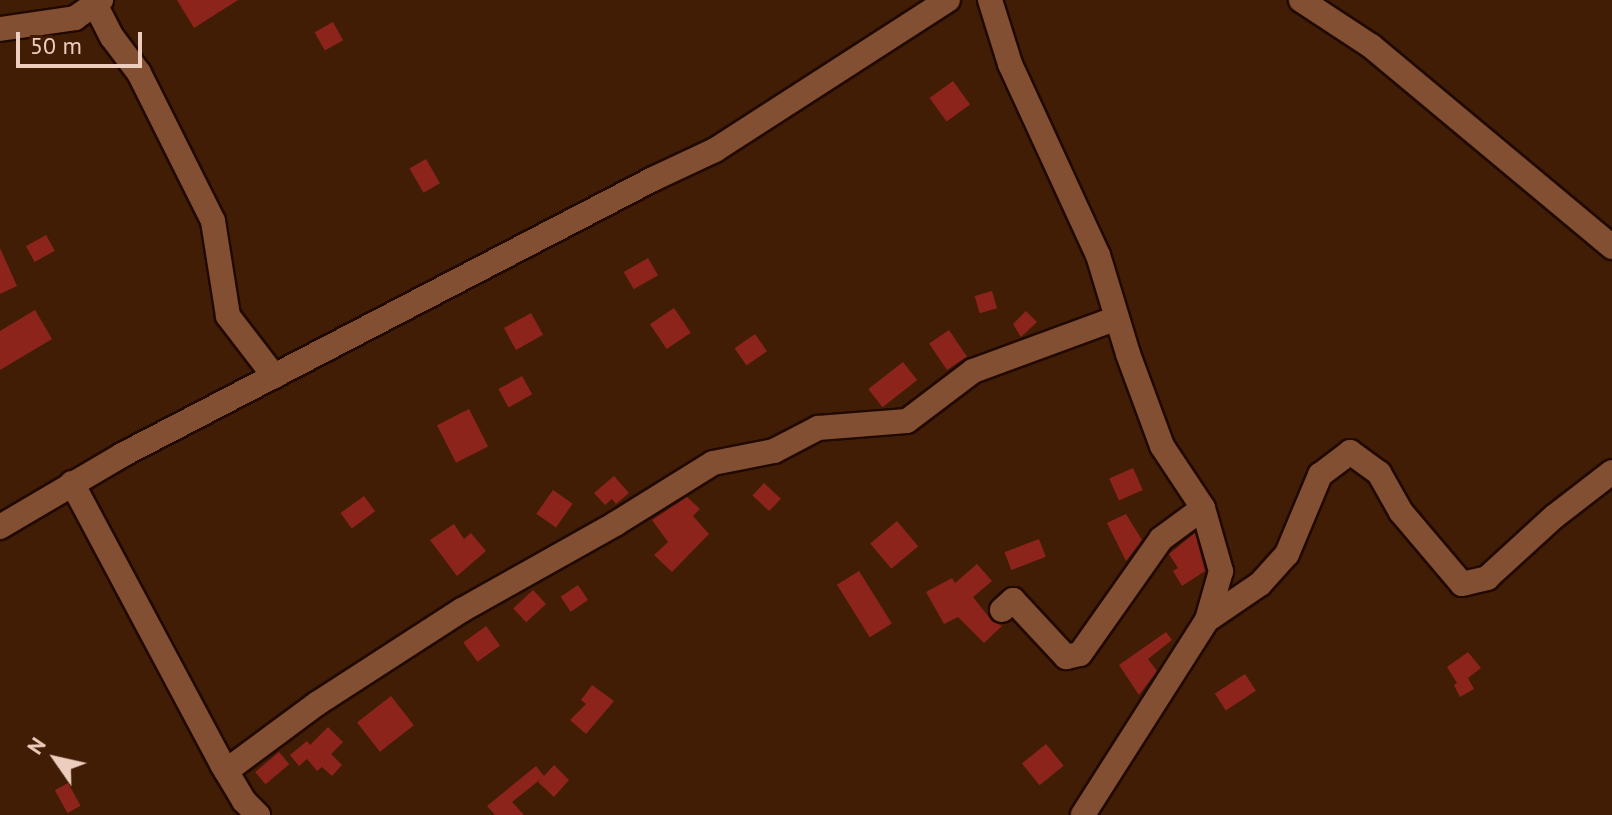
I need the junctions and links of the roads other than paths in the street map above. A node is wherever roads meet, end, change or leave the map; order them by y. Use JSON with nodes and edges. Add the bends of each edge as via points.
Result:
{"nodes":[{"id":1,"x":948,"y":0,"type":"edge"},
{"id":2,"x":990,"y":0,"type":"edge"},
{"id":3,"x":1301,"y":0,"type":"edge"},
{"id":4,"x":98,"y":2,"type":"edge"},
{"id":5,"x":0,"y":29,"type":"edge"},
{"id":6,"x":1612,"y":247,"type":"edge"},
{"id":7,"x":1117,"y":318,"type":"junction"},
{"id":8,"x":274,"y":376,"type":"junction"},
{"id":9,"x":1612,"y":472,"type":"edge"},
{"id":10,"x":72,"y":483,"type":"junction"},
{"id":11,"x":1203,"y":508,"type":"junction"},
{"id":12,"x":0,"y":527,"type":"edge"},
{"id":13,"x":1002,"y":610,"type":"dead end"},
{"id":14,"x":1207,"y":620,"type":"junction"},
{"id":15,"x":226,"y":771,"type":"junction"},
{"id":16,"x":258,"y":815,"type":"edge"},
{"id":17,"x":1083,"y":815,"type":"edge"}],
"edges":[{"from":1,"to":8,"type":"street","via":[[715,150]]},
{"from":2,"to":7,"type":"street","via":[[1010,64],[1098,255]]},
{"from":3,"to":6,"type":"street","via":[[1371,46]]},
{"from":4,"to":5,"type":"street","via":[[75,18]]},
{"from":4,"to":8,"type":"street","via":[[213,221],[228,316]]},
{"from":7,"to":11,"type":"street","via":[[1162,446]]},
{"from":7,"to":15,"type":"street","via":[[973,371],[907,421],[818,428],[774,451],[713,463],[462,610],[318,703]]},
{"from":8,"to":10,"type":"street"},
{"from":9,"to":14,"type":"street","via":[[1487,578],[1462,584],[1401,512],[1379,473],[1350,452],[1320,475],[1287,554],[1260,584]]},
{"from":10,"to":12,"type":"street"},
{"from":10,"to":15,"type":"street"},
{"from":11,"to":13,"type":"street","via":[[1161,539],[1080,654],[1066,657],[1013,600]]},
{"from":11,"to":14,"type":"street","via":[[1221,571]]},
{"from":14,"to":17,"type":"street"},
{"from":15,"to":16,"type":"street"}]}
